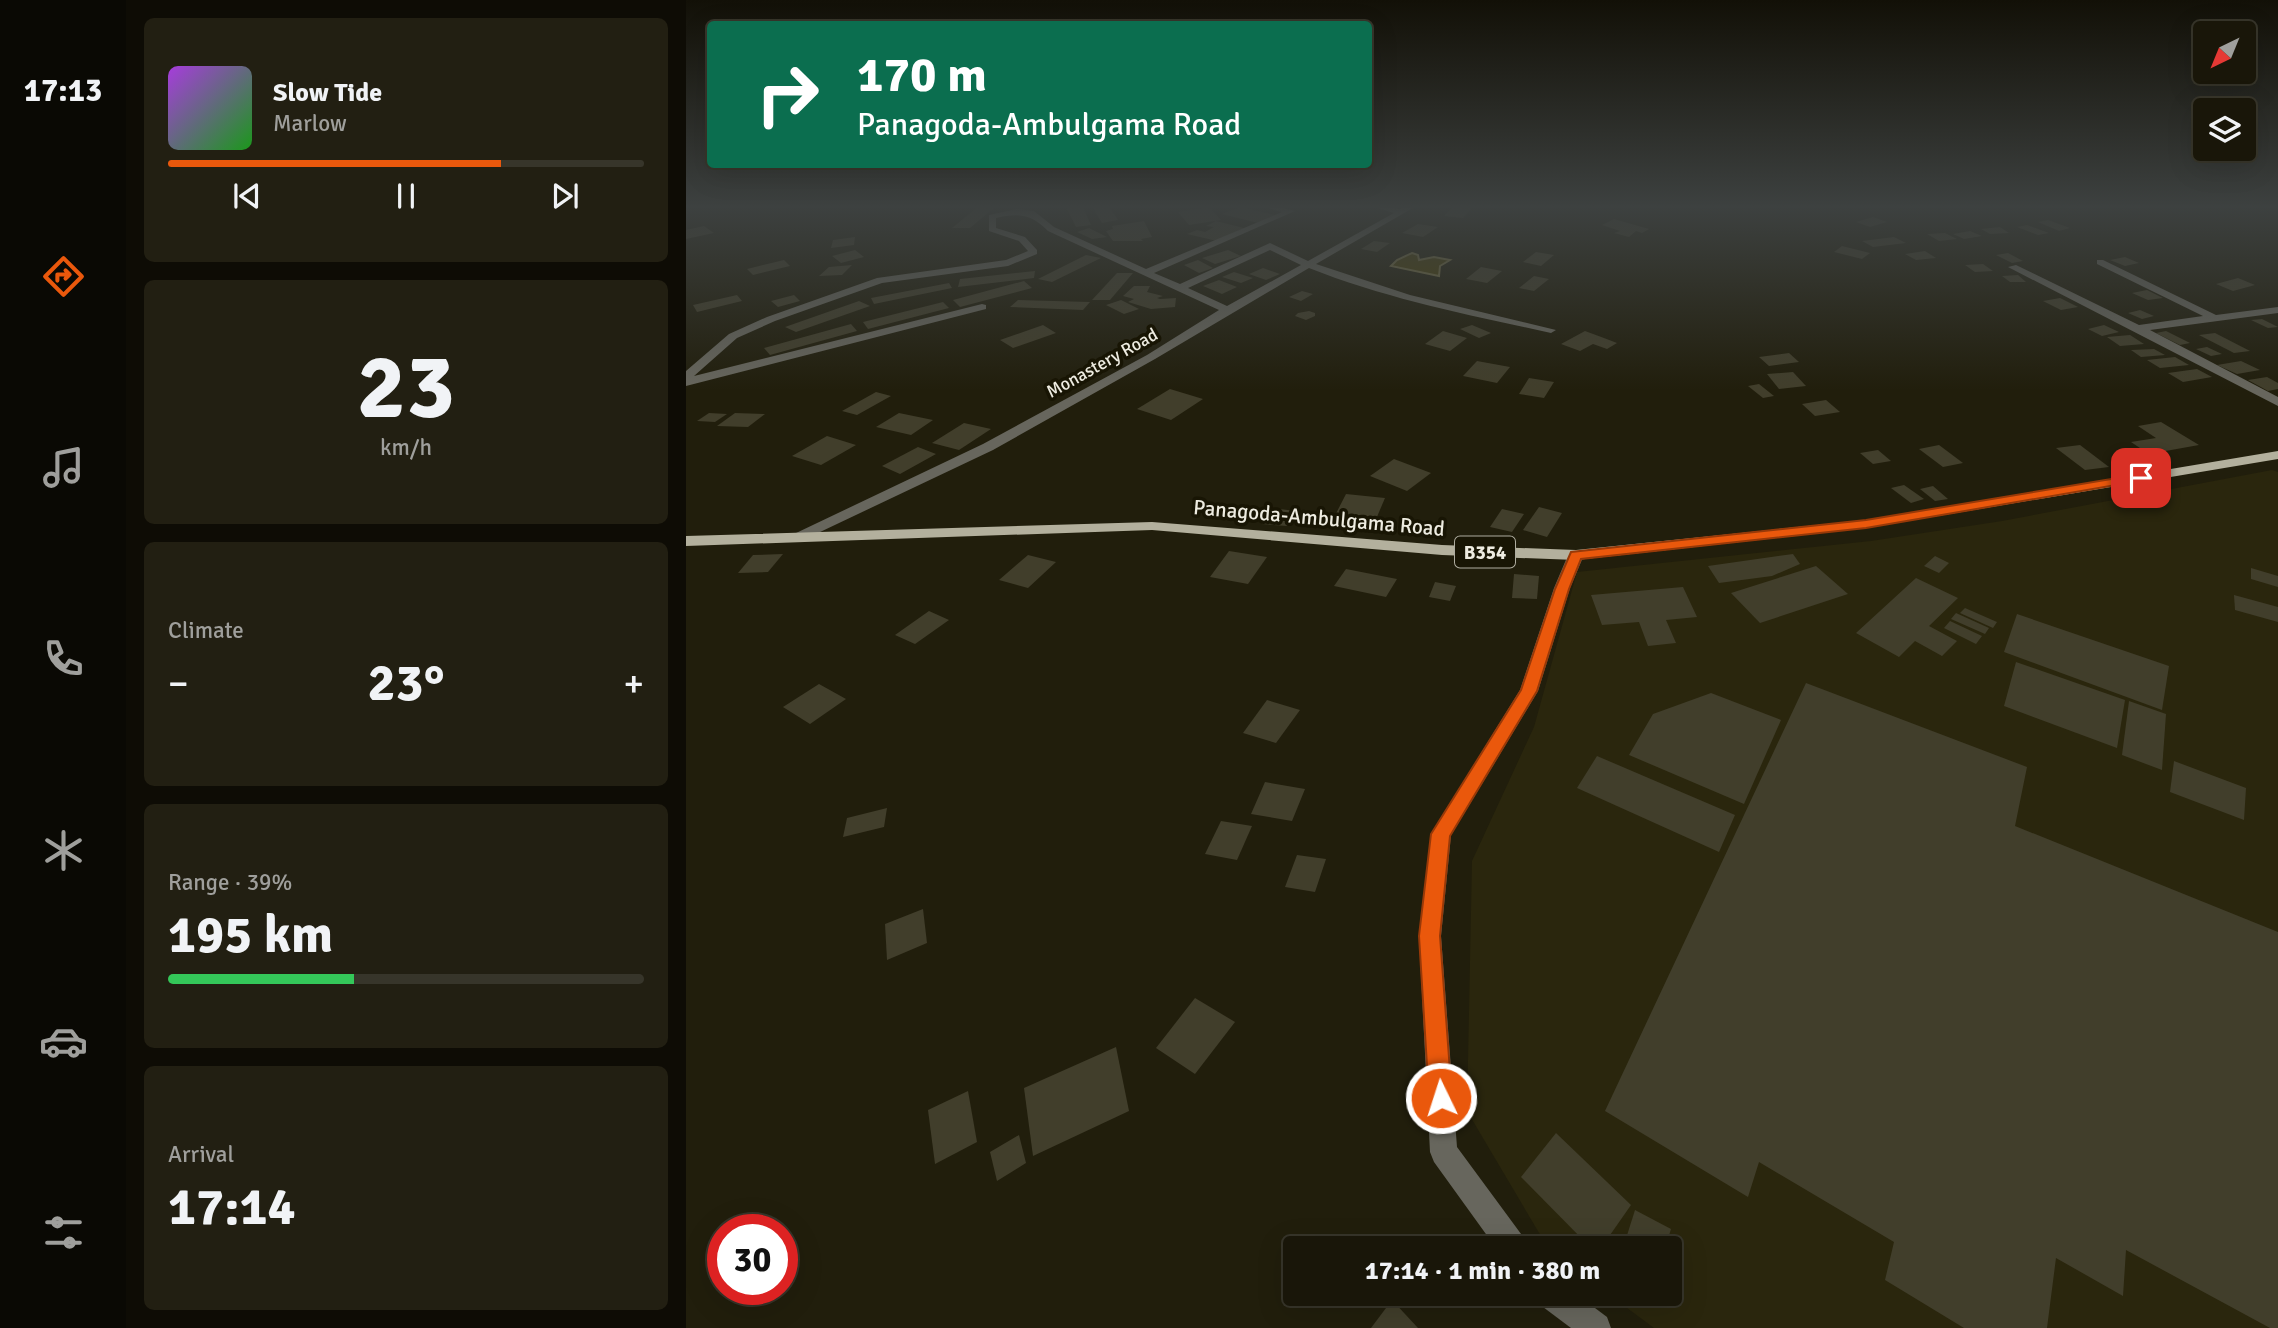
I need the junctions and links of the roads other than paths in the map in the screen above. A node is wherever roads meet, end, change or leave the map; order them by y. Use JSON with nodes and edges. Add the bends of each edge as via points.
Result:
{"nodes":[{"id":1,"x":974,"y":267,"type":"edge"},
{"id":2,"x":1134,"y":267,"type":"edge"},
{"id":3,"x":1159,"y":267,"type":"edge"},
{"id":4,"x":1225,"y":267,"type":"edge"},
{"id":5,"x":1303,"y":267,"type":"edge"},
{"id":6,"x":1308,"y":267,"type":"edge"},
{"id":7,"x":2012,"y":267,"type":"dead end"},
{"id":8,"x":2111,"y":267,"type":"edge"},
{"id":9,"x":1147,"y":272,"type":"junction"},
{"id":10,"x":1180,"y":288,"type":"junction"},
{"id":11,"x":982,"y":307,"type":"dead end"},
{"id":12,"x":1227,"y":310,"type":"junction"},
{"id":13,"x":2278,"y":310,"type":"edge"},
{"id":14,"x":2214,"y":318,"type":"junction"},
{"id":15,"x":2138,"y":328,"type":"junction"},
{"id":16,"x":1550,"y":330,"type":"dead end"},
{"id":17,"x":686,"y":380,"type":"edge"},
{"id":18,"x":2278,"y":402,"type":"edge"},
{"id":19,"x":2278,"y":455,"type":"edge"},
{"id":20,"x":799,"y":537,"type":"junction"},
{"id":21,"x":686,"y":541,"type":"edge"},
{"id":22,"x":1576,"y":555,"type":"junction"},
{"id":23,"x":1505,"y":1236,"type":"edge"},
{"id":24,"x":1567,"y":1306,"type":"edge"},
{"id":25,"x":1595,"y":1328,"type":"edge"}],
"edges":[{"from":1,"to":17,"type":"street","via":[[880,281],[771,319],[733,336]]},
{"from":2,"to":9,"type":"street"},
{"from":3,"to":9,"type":"street"},
{"from":4,"to":10,"type":"street"},
{"from":5,"to":12,"type":"street","name":"Monastery Road"},
{"from":6,"to":16,"type":"street"},
{"from":7,"to":15,"type":"street"},
{"from":8,"to":14,"type":"street"},
{"from":9,"to":10,"type":"street"},
{"from":10,"to":12,"type":"street"},
{"from":11,"to":17,"type":"street"},
{"from":12,"to":20,"type":"street","name":"Monastery Road","via":[[988,447]]},
{"from":13,"to":14,"type":"street"},
{"from":14,"to":15,"type":"street"},
{"from":15,"to":18,"type":"street"},
{"from":19,"to":22,"type":"main road","name":"Panagoda-Ambulgama Road","number":"B354","via":[[1866,524]]},
{"from":20,"to":21,"type":"main road","name":"Panagoda-Ambulgama Road","number":"B354"},
{"from":20,"to":22,"type":"main road","name":"Panagoda-Ambulgama Road","number":"B354","via":[[1152,526],[1442,550]]},
{"from":22,"to":23,"type":"street","via":[[1529,691],[1441,834],[1430,936],[1444,1152]]},
{"from":24,"to":25,"type":"street"}]}
